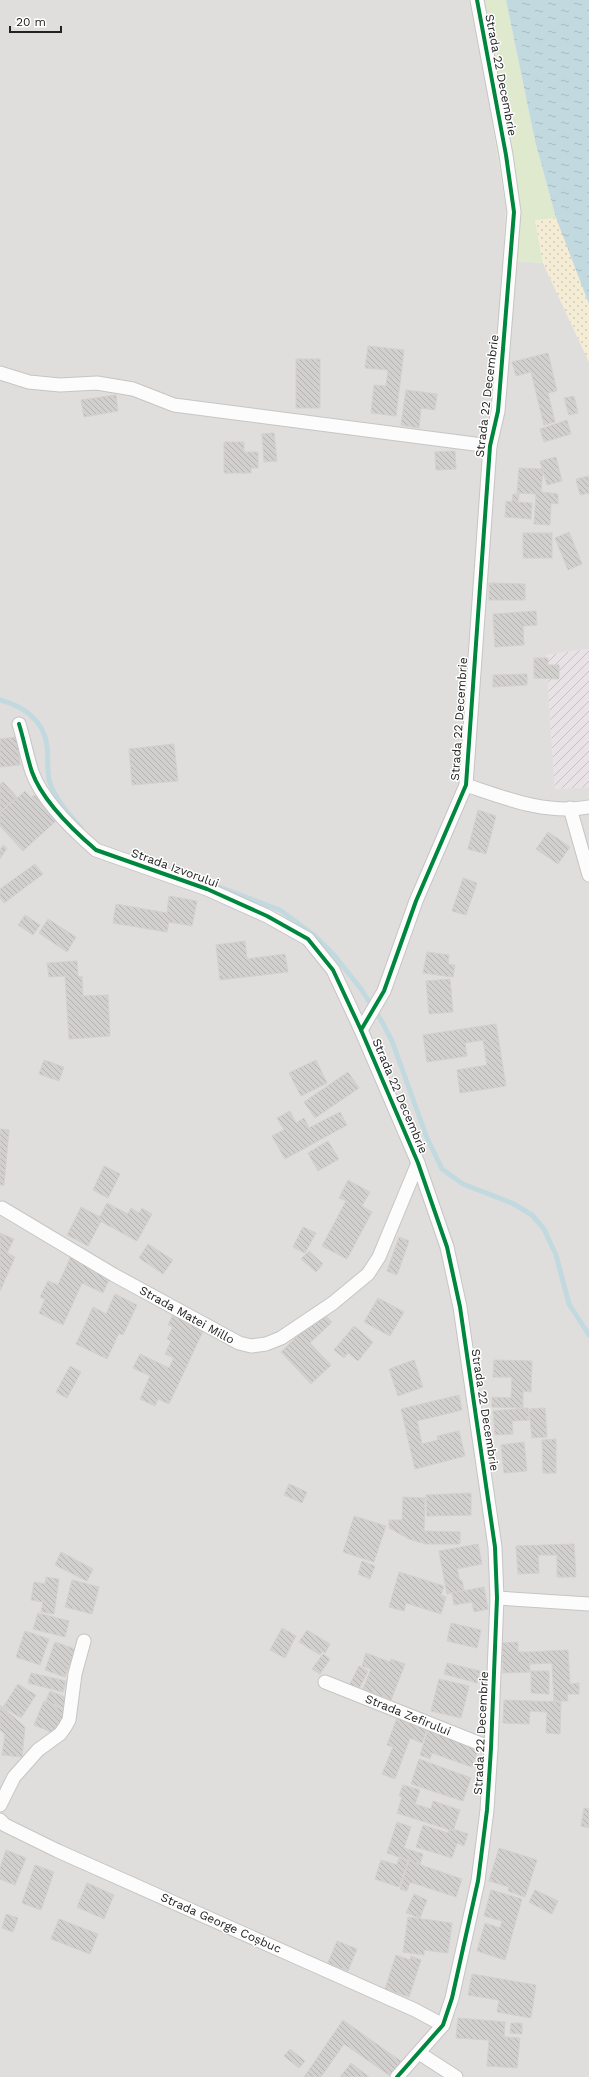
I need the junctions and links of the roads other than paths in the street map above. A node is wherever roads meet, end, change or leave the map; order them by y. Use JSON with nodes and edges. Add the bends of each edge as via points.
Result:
{"nodes":[{"id":1,"x":477,"y":0,"type":"edge"},
{"id":2,"x":0,"y":373,"type":"edge"},
{"id":3,"x":490,"y":446,"type":"junction"},
{"id":4,"x":19,"y":724,"type":"dead end"},
{"id":5,"x":466,"y":785,"type":"junction"},
{"id":6,"x":589,"y":807,"type":"edge"},
{"id":7,"x":570,"y":808,"type":"junction"},
{"id":8,"x":589,"y":874,"type":"edge"},
{"id":9,"x":361,"y":1030,"type":"junction"},
{"id":10,"x":418,"y":1163,"type":"junction"},
{"id":11,"x":2,"y":1208,"type":"dead end"},
{"id":12,"x":497,"y":1598,"type":"junction"},
{"id":13,"x":589,"y":1604,"type":"edge"},
{"id":14,"x":84,"y":1641,"type":"dead end"},
{"id":15,"x":325,"y":1682,"type":"dead end"},
{"id":16,"x":491,"y":1748,"type":"junction"},
{"id":17,"x":0,"y":1805,"type":"edge"},
{"id":18,"x":0,"y":1820,"type":"edge"},
{"id":19,"x":443,"y":2025,"type":"junction"},
{"id":20,"x":419,"y":2053,"type":"junction"},
{"id":21,"x":397,"y":2077,"type":"edge"},
{"id":22,"x":456,"y":2077,"type":"edge"}],
"edges":[{"from":1,"to":3,"type":"street","name":"Strada 22 Decembrie","via":[[514,212],[498,411]]},
{"from":2,"to":3,"type":"street","via":[[29,382],[60,385],[97,383],[133,389],[174,405]]},
{"from":3,"to":5,"type":"street","name":"Strada 22 Decembrie"},
{"from":4,"to":9,"type":"street","name":"Strada Izvorului","via":[[32,773],[49,801],[81,838],[96,850],[207,889],[308,938],[333,970]]},
{"from":5,"to":7,"type":"street","via":[[532,807]]},
{"from":5,"to":9,"type":"street","name":"Strada 22 Decembrie","via":[[416,901],[386,984]]},
{"from":6,"to":7,"type":"street"},
{"from":7,"to":8,"type":"street"},
{"from":9,"to":10,"type":"street","name":"Strada 22 Decembrie"},
{"from":10,"to":11,"type":"street","name":"Strada Matei Millo","via":[[379,1257],[368,1274],[333,1303],[282,1338],[251,1346],[239,1343],[114,1275]]},
{"from":10,"to":12,"type":"street","name":"Strada 22 Decembrie","via":[[447,1247],[460,1307],[496,1553]]},
{"from":12,"to":13,"type":"street"},
{"from":12,"to":16,"type":"street","name":"Strada 22 Decembrie"},
{"from":14,"to":17,"type":"street","via":[[75,1674],[69,1720],[60,1734],[38,1750],[14,1778]]},
{"from":15,"to":16,"type":"street","name":"Strada Zefirului"},
{"from":16,"to":19,"type":"street","name":"Strada 22 Decembrie","via":[[487,1810],[478,1881],[458,1975]]},
{"from":18,"to":19,"type":"street","name":"Strada George Coșbuc","via":[[5,1825],[58,1851],[350,1980]]},
{"from":19,"to":20,"type":"street","name":"Strada 22 Decembrie"},
{"from":20,"to":21,"type":"street","name":"Strada 22 Decembrie"},
{"from":20,"to":22,"type":"street"}]}
